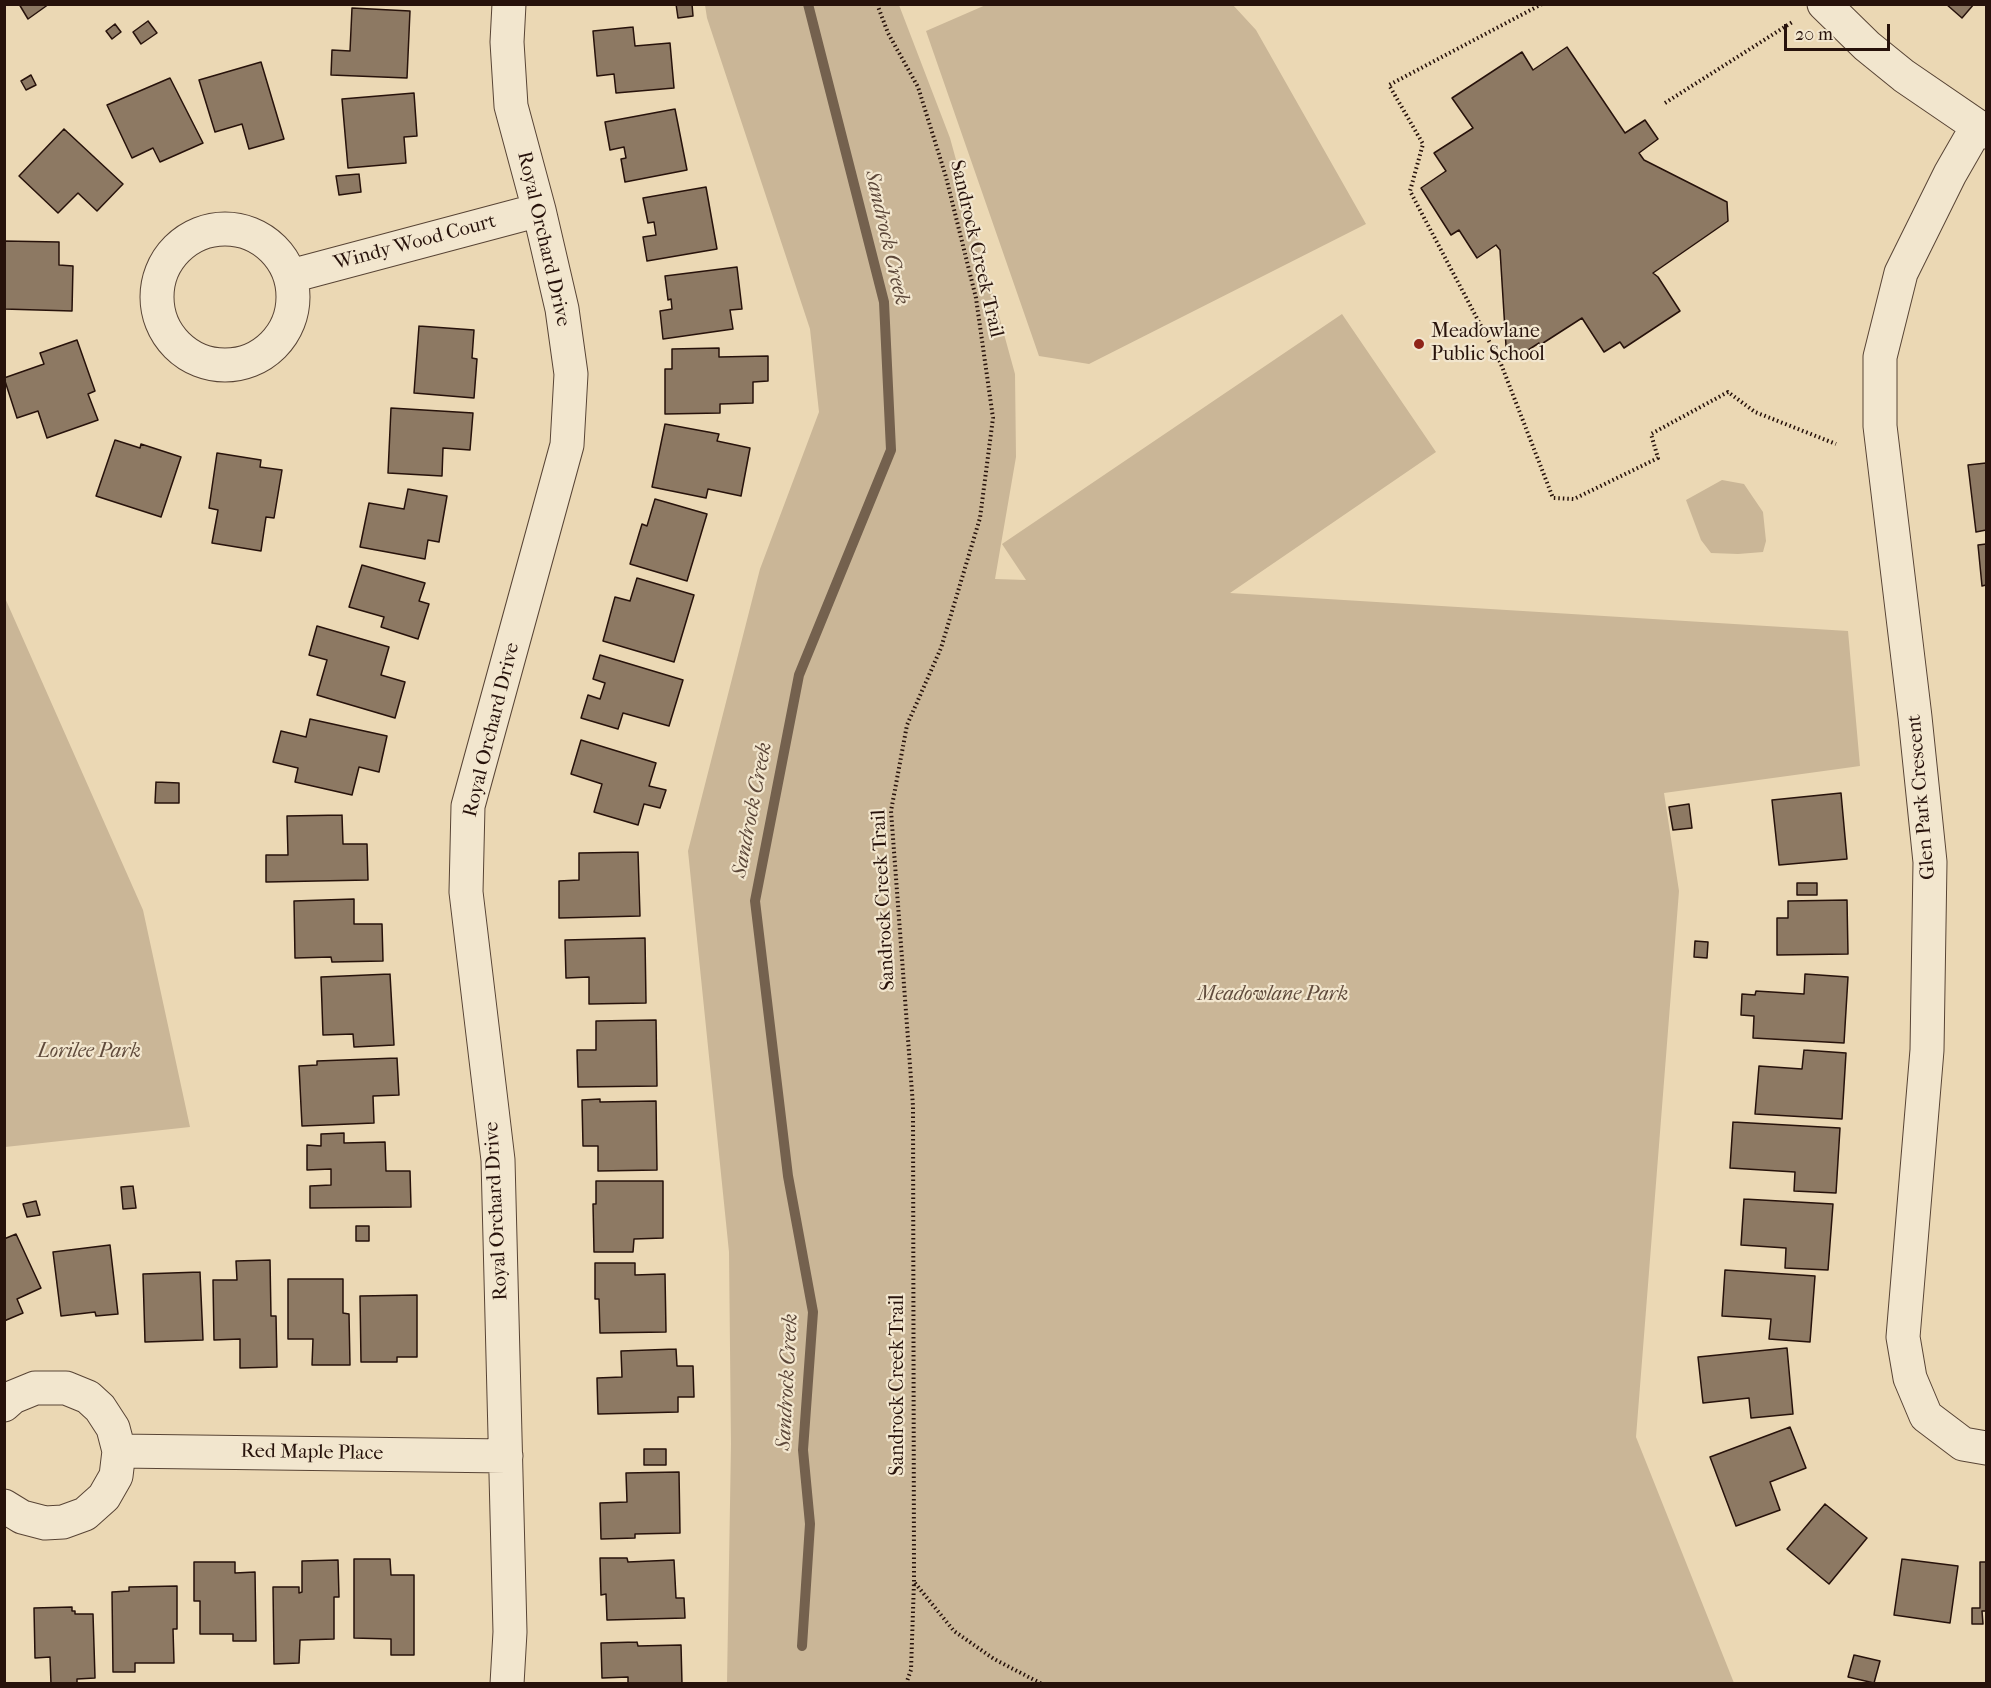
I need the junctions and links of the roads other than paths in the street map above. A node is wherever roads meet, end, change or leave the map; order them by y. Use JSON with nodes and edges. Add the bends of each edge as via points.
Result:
{"nodes":[{"id":1,"x":509,"y":4,"type":"edge"},
{"id":2,"x":1824,"y":4,"type":"edge"},
{"id":3,"x":1982,"y":129,"type":"edge"},
{"id":4,"x":539,"y":210,"type":"junction"},
{"id":5,"x":291,"y":276,"type":"junction"},
{"id":6,"x":4,"y":1405,"type":"edge"},
{"id":7,"x":1986,"y":1448,"type":"edge"},
{"id":8,"x":119,"y":1451,"type":"junction"},
{"id":9,"x":506,"y":1456,"type":"junction"},
{"id":10,"x":4,"y":1506,"type":"edge"},
{"id":11,"x":507,"y":1683,"type":"edge"}],
"edges":[{"from":1,"to":4,"type":"street","name":"Royal Orchard Drive","via":[[511,106]]},
{"from":2,"to":3,"type":"street","via":[[1904,76]]},
{"from":3,"to":7,"type":"street","name":"Glen Park Crescent","via":[[1950,174],[1901,273],[1880,357],[1880,426],[1930,862],[1927,1050],[1903,1337],[1910,1378],[1926,1416],[1963,1444]]},
{"from":4,"to":5,"type":"street","name":"Windy Wood Court"},
{"from":4,"to":9,"type":"street","name":"Royal Orchard Drive","via":[[562,309],[571,374],[567,445],[468,806],[466,892],[498,1160]]},
{"from":5,"to":5,"type":"street","via":[[280,256],[252,233],[212,230],[174,251],[159,280],[159,313],[163,325],[184,352],[215,364],[239,364],[258,357],[288,325],[293,302]]},
{"from":6,"to":8,"type":"street","via":[[35,1388],[66,1388],[88,1397],[100,1408],[113,1428]]},
{"from":8,"to":9,"type":"street","name":"Red Maple Place"},
{"from":8,"to":10,"type":"street","via":[[116,1476],[104,1497],[85,1514],[45,1523],[22,1517]]},
{"from":9,"to":11,"type":"street","name":"Royal Orchard Drive","via":[[510,1632]]}]}
